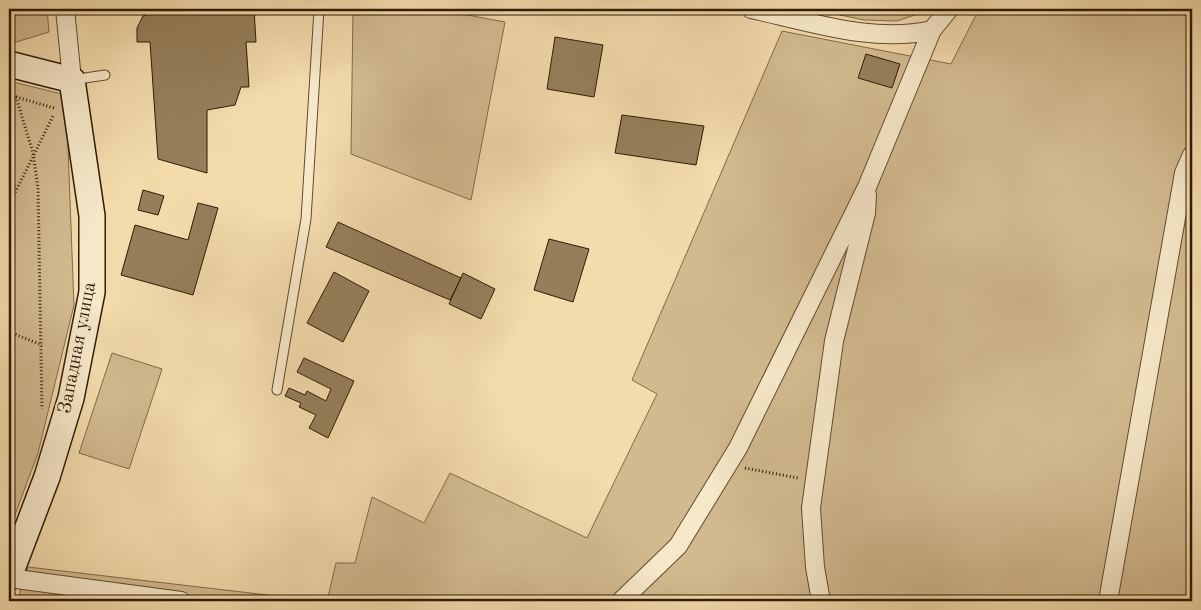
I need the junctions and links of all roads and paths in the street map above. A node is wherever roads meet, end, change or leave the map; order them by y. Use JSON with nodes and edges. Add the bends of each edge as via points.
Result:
{"nodes":[{"id":1,"x":65,"y":9,"type":"edge"},
{"id":2,"x":319,"y":9,"type":"edge"},
{"id":3,"x":751,"y":9,"type":"edge"},
{"id":4,"x":949,"y":9,"type":"edge"},
{"id":5,"x":932,"y":30,"type":"junction"},
{"id":6,"x":9,"y":64,"type":"edge"},
{"id":7,"x":105,"y":76,"type":"dead end"},
{"id":8,"x":72,"y":80,"type":"junction"},
{"id":9,"x":9,"y":95,"type":"edge"},
{"id":10,"x":16,"y":97,"type":"junction"},
{"id":11,"x":56,"y":109,"type":"junction"},
{"id":12,"x":33,"y":153,"type":"junction"},
{"id":13,"x":1192,"y":155,"type":"edge"},
{"id":14,"x":867,"y":187,"type":"junction"},
{"id":15,"x":9,"y":205,"type":"edge"},
{"id":16,"x":9,"y":332,"type":"edge"},
{"id":17,"x":42,"y":345,"type":"junction"},
{"id":18,"x":277,"y":390,"type":"dead end"},
{"id":19,"x":42,"y":410,"type":"dead end"},
{"id":20,"x":728,"y":465,"type":"junction"},
{"id":21,"x":814,"y":481,"type":"junction"},
{"id":22,"x":9,"y":578,"type":"edge"},
{"id":23,"x":181,"y":601,"type":"edge"},
{"id":24,"x":621,"y":601,"type":"edge"},
{"id":25,"x":821,"y":601,"type":"edge"},
{"id":26,"x":1108,"y":601,"type":"edge"}],
"edges":[{"from":1,"to":8,"type":"street"},
{"from":2,"to":18,"type":"lane","via":[[306,218]]},
{"from":3,"to":5,"type":"street","via":[[893,35]]},
{"from":4,"to":5,"type":"street"},
{"from":5,"to":14,"type":"street"},
{"from":6,"to":8,"type":"street"},
{"from":7,"to":8,"type":"lane"},
{"from":8,"to":11,"type":"path"},
{"from":8,"to":22,"type":"street","name":"Западная улица","via":[[92,216],[92,292],[71,398],[50,468]]},
{"from":9,"to":10,"type":"path"},
{"from":10,"to":11,"type":"path"},
{"from":10,"to":12,"type":"path"},
{"from":11,"to":12,"type":"path"},
{"from":12,"to":15,"type":"path"},
{"from":12,"to":17,"type":"path","via":[[38,188]]},
{"from":13,"to":26,"type":"street","via":[[1184,173]]},
{"from":14,"to":20,"type":"street"},
{"from":14,"to":21,"type":"street","via":[[866,213],[834,341]]},
{"from":16,"to":17,"type":"path"},
{"from":17,"to":19,"type":"path"},
{"from":20,"to":21,"type":"path"},
{"from":20,"to":24,"type":"street","via":[[678,546]]},
{"from":21,"to":25,"type":"street","via":[[811,508]]},
{"from":22,"to":23,"type":"street"}]}
